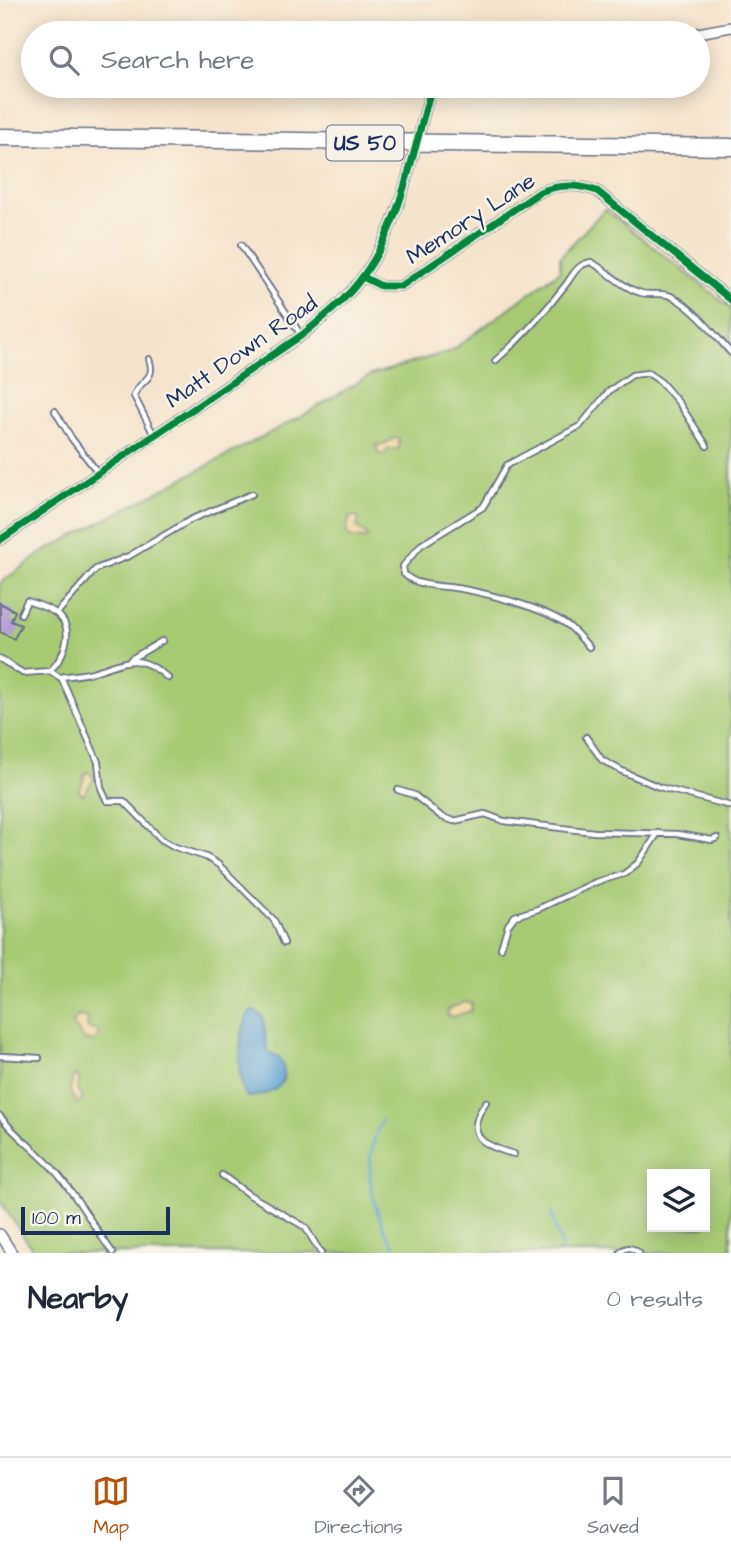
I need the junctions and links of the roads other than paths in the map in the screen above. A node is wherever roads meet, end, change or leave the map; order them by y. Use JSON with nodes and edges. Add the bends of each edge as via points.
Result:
{"nodes":[{"id":1,"x":731,"y":27,"type":"edge"},
{"id":2,"x":710,"y":31,"type":"edge"},
{"id":3,"x":428,"y":98,"type":"edge"},
{"id":4,"x":0,"y":137,"type":"edge"},
{"id":5,"x":415,"y":144,"type":"junction"},
{"id":6,"x":731,"y":147,"type":"edge"},
{"id":7,"x":241,"y":245,"type":"dead end"},
{"id":8,"x":363,"y":277,"type":"junction"},
{"id":9,"x":731,"y":300,"type":"edge"},
{"id":10,"x":302,"y":335,"type":"junction"},
{"id":11,"x":731,"y":353,"type":"edge"},
{"id":12,"x":149,"y":359,"type":"dead end"},
{"id":13,"x":495,"y":361,"type":"dead end"},
{"id":14,"x":55,"y":411,"type":"dead end"},
{"id":15,"x":155,"y":435,"type":"junction"},
{"id":16,"x":707,"y":446,"type":"dead end"},
{"id":17,"x":99,"y":474,"type":"junction"},
{"id":18,"x":252,"y":494,"type":"dead end"},
{"id":19,"x":0,"y":540,"type":"edge"},
{"id":20,"x":57,"y":613,"type":"junction"},
{"id":21,"x":21,"y":614,"type":"dead end"},
{"id":22,"x":162,"y":641,"type":"dead end"},
{"id":23,"x":589,"y":647,"type":"dead end"},
{"id":24,"x":0,"y":659,"type":"edge"},
{"id":25,"x":131,"y":660,"type":"junction"},
{"id":26,"x":50,"y":671,"type":"junction"},
{"id":27,"x":59,"y":677,"type":"junction"},
{"id":28,"x":168,"y":678,"type":"dead end"},
{"id":29,"x":586,"y":737,"type":"dead end"},
{"id":30,"x":398,"y":790,"type":"dead end"},
{"id":31,"x":731,"y":806,"type":"edge"},
{"id":32,"x":658,"y":833,"type":"junction"},
{"id":33,"x":717,"y":838,"type":"dead end"},
{"id":34,"x":284,"y":943,"type":"dead end"},
{"id":35,"x":500,"y":948,"type":"dead end"},
{"id":36,"x":0,"y":1056,"type":"edge"},
{"id":37,"x":39,"y":1058,"type":"dead end"},
{"id":38,"x":486,"y":1102,"type":"dead end"},
{"id":39,"x":0,"y":1116,"type":"edge"},
{"id":40,"x":514,"y":1154,"type":"dead end"},
{"id":41,"x":222,"y":1175,"type":"dead end"},
{"id":42,"x":0,"y":1234,"type":"edge"},
{"id":43,"x":12,"y":1253,"type":"edge"},
{"id":44,"x":113,"y":1253,"type":"edge"},
{"id":45,"x":321,"y":1253,"type":"edge"},
{"id":46,"x":620,"y":1253,"type":"edge"},
{"id":47,"x":639,"y":1253,"type":"edge"}],
"edges":[{"from":1,"to":2,"type":"street"},
{"from":3,"to":5,"type":"street","name":"Matt Down Road"},
{"from":4,"to":5,"type":"highway","number":"US 50"},
{"from":5,"to":6,"type":"highway","number":"US 50"},
{"from":5,"to":8,"type":"street","name":"Matt Down Road","via":[[393,221]]},
{"from":7,"to":10,"type":"lane"},
{"from":8,"to":9,"type":"street","name":"Memory Lane","via":[[381,286],[401,286],[540,192],[583,186],[597,191]]},
{"from":8,"to":10,"type":"street","name":"Matt Down Road"},
{"from":10,"to":15,"type":"street","name":"Matt Down Road"},
{"from":11,"to":13,"type":"lane","via":[[674,297],[641,293],[591,262],[580,266],[526,333]]},
{"from":12,"to":15,"type":"lane","via":[[151,373],[134,396]]},
{"from":14,"to":17,"type":"lane"},
{"from":15,"to":17,"type":"street","name":"Matt Down Road"},
{"from":16,"to":23,"type":"lane","via":[[661,382],[648,373],[632,375],[609,391],[580,426],[508,465],[483,507],[421,545],[403,566],[404,575],[416,582],[475,592],[558,620]]},
{"from":17,"to":19,"type":"street","name":"Matt Down Road"},
{"from":18,"to":20,"type":"lane","via":[[96,569]]},
{"from":20,"to":21,"type":"lane","via":[[27,601]]},
{"from":20,"to":26,"type":"lane","via":[[66,629],[66,644]]},
{"from":22,"to":25,"type":"lane"},
{"from":24,"to":26,"type":"lane","via":[[23,673]]},
{"from":25,"to":27,"type":"lane"},
{"from":25,"to":28,"type":"lane","via":[[152,666]]},
{"from":26,"to":27,"type":"lane"},
{"from":27,"to":34,"type":"lane","via":[[98,762],[107,801],[124,801],[161,839],[219,865],[274,920]]},
{"from":29,"to":31,"type":"lane","via":[[602,760],[622,771],[659,787]]},
{"from":30,"to":32,"type":"lane","via":[[454,821],[485,814],[498,820],[594,832]]},
{"from":32,"to":33,"type":"lane"},
{"from":32,"to":35,"type":"lane","via":[[638,863],[624,874],[515,916]]},
{"from":36,"to":37,"type":"lane"},
{"from":38,"to":40,"type":"lane","via":[[477,1123],[479,1137],[490,1147]]},
{"from":39,"to":44,"type":"lane","via":[[56,1172]]},
{"from":41,"to":45,"type":"lane","via":[[304,1227]]},
{"from":42,"to":43,"type":"street"},
{"from":46,"to":47,"type":"lane","via":[[626,1248]]}]}
